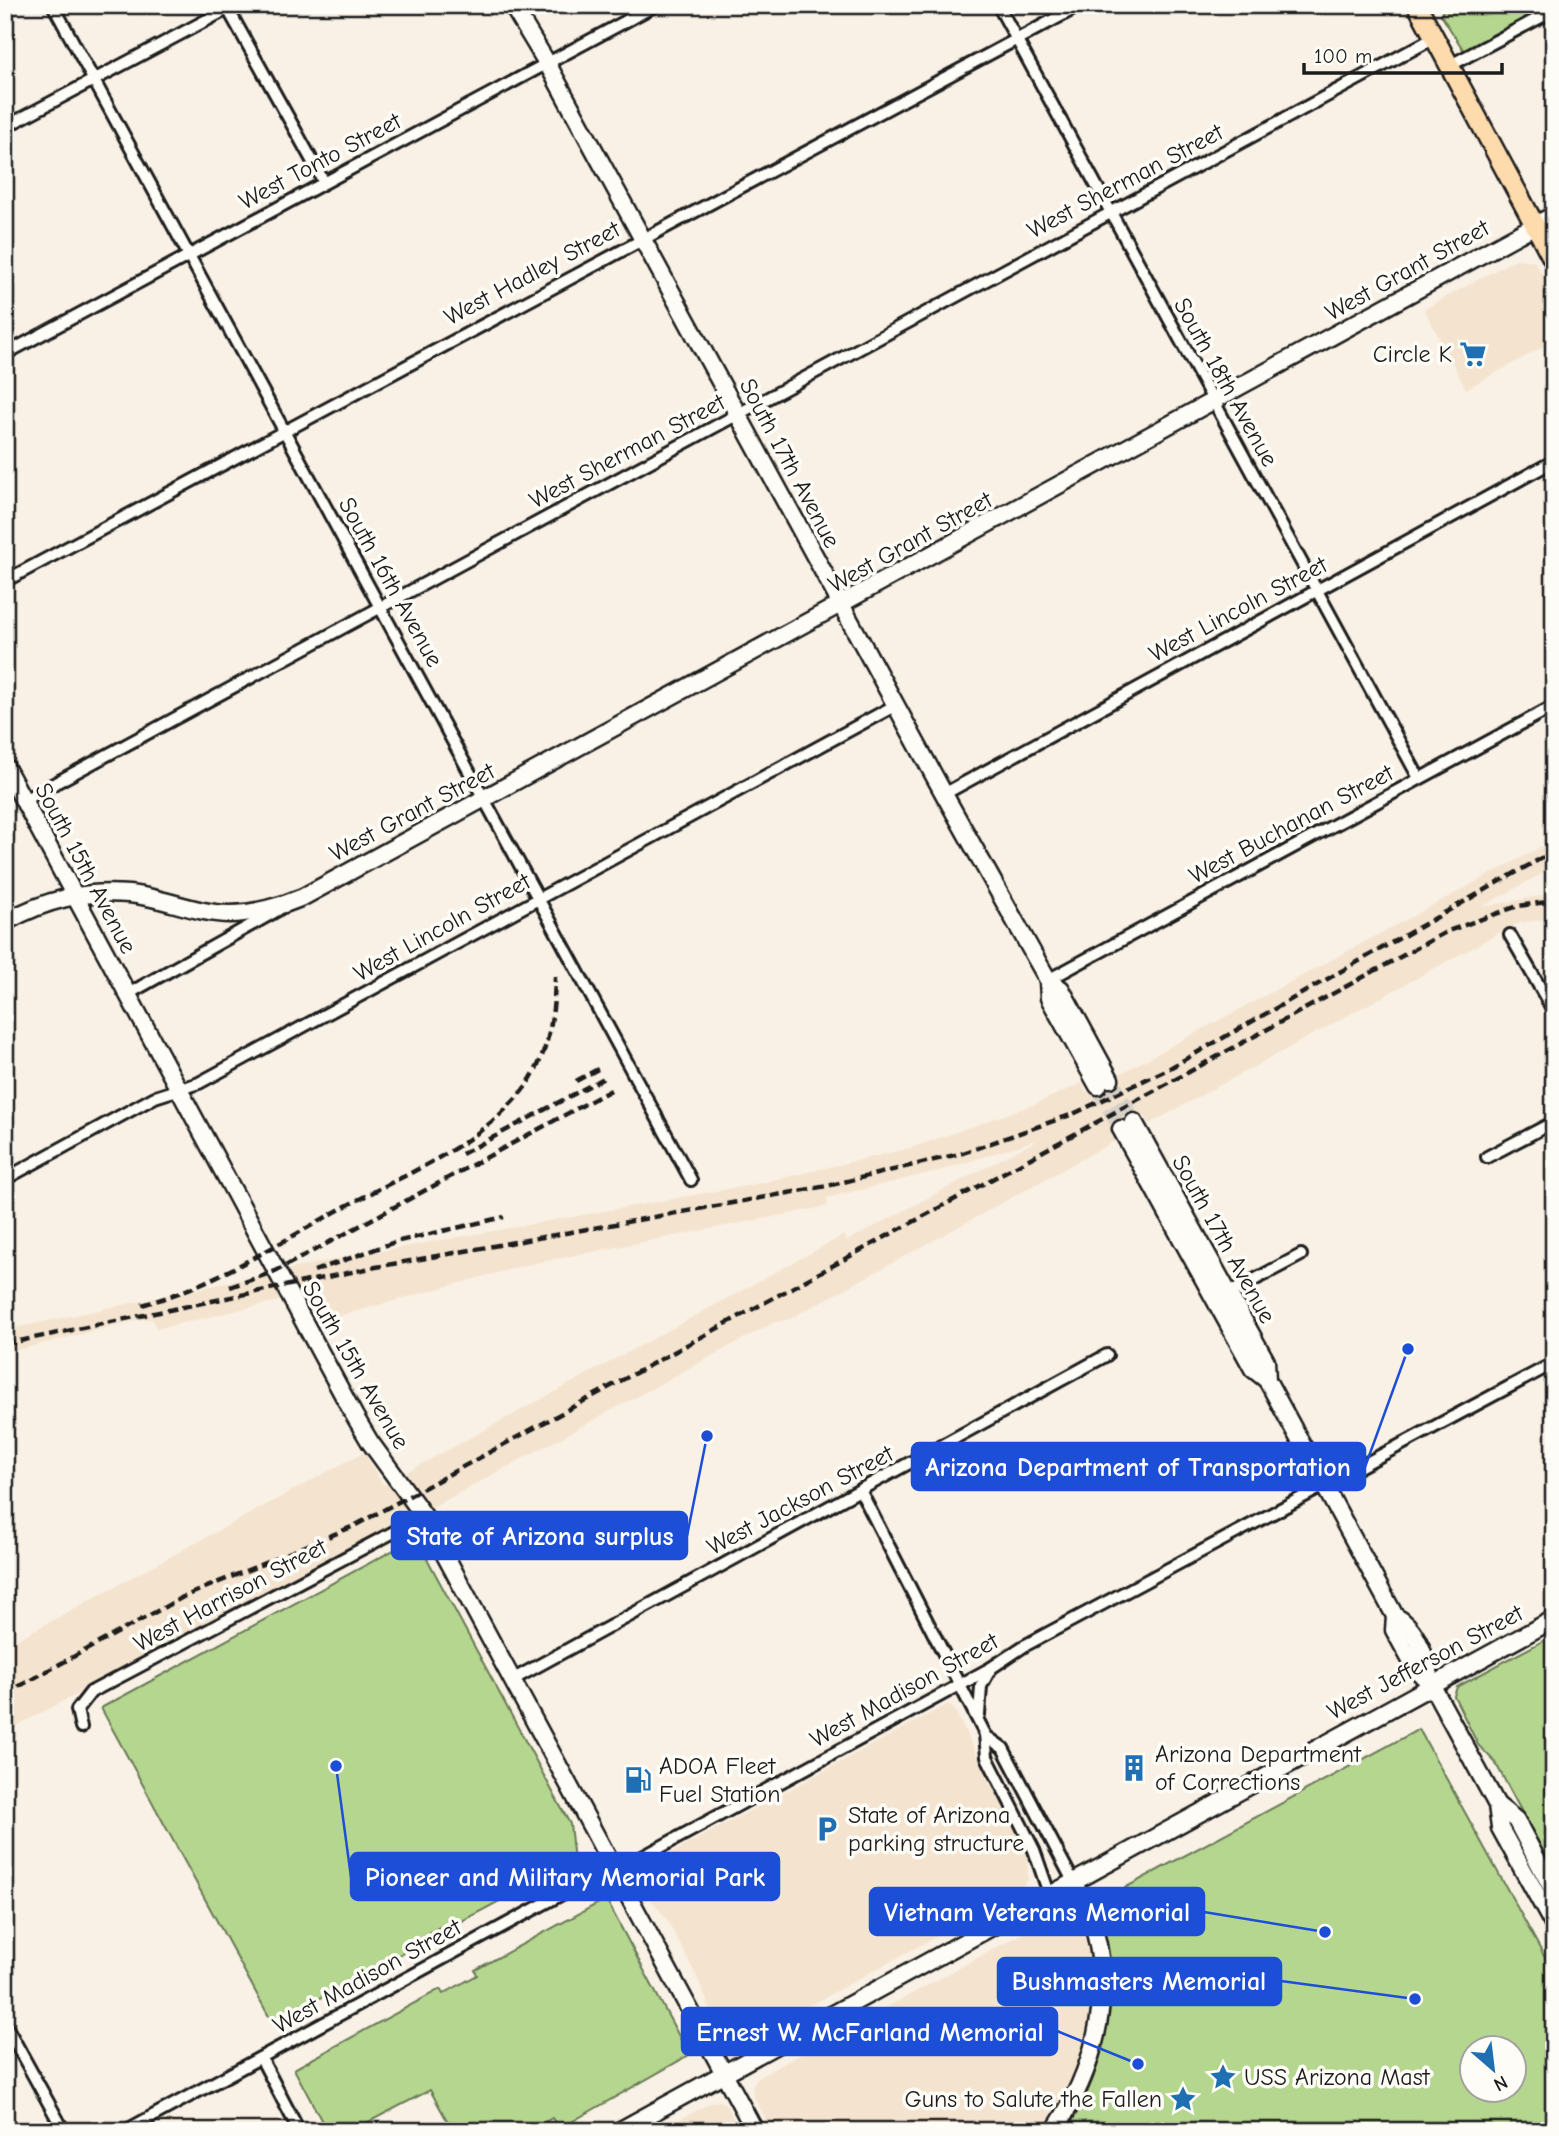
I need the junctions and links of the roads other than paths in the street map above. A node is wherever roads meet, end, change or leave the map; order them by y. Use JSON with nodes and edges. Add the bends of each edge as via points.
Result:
{"nodes":[{"id":1,"x":54,"y":5,"type":"edge"},
{"id":2,"x":512,"y":5,"type":"edge"},
{"id":3,"x":521,"y":5,"type":"edge"},
{"id":4,"x":656,"y":5,"type":"edge"},
{"id":5,"x":998,"y":5,"type":"edge"},
{"id":6,"x":1081,"y":5,"type":"edge"},
{"id":7,"x":232,"y":7,"type":"edge"},
{"id":8,"x":1423,"y":7,"type":"edge"},
{"id":9,"x":1554,"y":10,"type":"edge"},
{"id":10,"x":1434,"y":38,"type":"junction"},
{"id":11,"x":1016,"y":40,"type":"junction"},
{"id":12,"x":547,"y":63,"type":"junction"},
{"id":13,"x":1449,"y":66,"type":"junction"},
{"id":14,"x":95,"y":80,"type":"junction"},
{"id":15,"x":5,"y":127,"type":"edge"},
{"id":16,"x":324,"y":182,"type":"junction"},
{"id":17,"x":1110,"y":213,"type":"junction"},
{"id":18,"x":1554,"y":215,"type":"edge"},
{"id":19,"x":1534,"y":226,"type":"junction"},
{"id":20,"x":643,"y":238,"type":"junction"},
{"id":21,"x":189,"y":255,"type":"junction"},
{"id":22,"x":1554,"y":261,"type":"edge"},
{"id":23,"x":5,"y":354,"type":"edge"},
{"id":24,"x":1212,"y":403,"type":"junction"},
{"id":25,"x":737,"y":415,"type":"junction"},
{"id":26,"x":284,"y":433,"type":"junction"},
{"id":27,"x":1554,"y":461,"type":"edge"},
{"id":28,"x":5,"y":581,"type":"edge"},
{"id":29,"x":1317,"y":590,"type":"junction"},
{"id":30,"x":841,"y":605,"type":"junction"},
{"id":31,"x":381,"y":607,"type":"junction"},
{"id":32,"x":896,"y":705,"type":"junction"},
{"id":33,"x":1554,"y":705,"type":"edge"},
{"id":34,"x":5,"y":766,"type":"edge"},
{"id":35,"x":1419,"y":778,"type":"junction"},
{"id":36,"x":944,"y":794,"type":"junction"},
{"id":37,"x":486,"y":798,"type":"junction"},
{"id":38,"x":24,"y":800,"type":"junction"},
{"id":39,"x":74,"y":895,"type":"junction"},
{"id":40,"x":540,"y":897,"type":"junction"},
{"id":41,"x":286,"y":904,"type":"junction"},
{"id":42,"x":5,"y":922,"type":"edge"},
{"id":43,"x":1510,"y":935,"type":"dead end"},
{"id":44,"x":1048,"y":979,"type":"junction"},
{"id":45,"x":128,"y":994,"type":"junction"},
{"id":46,"x":1554,"y":1013,"type":"edge"},
{"id":47,"x":1104,"y":1082,"type":"tunnel mouth"},
{"id":48,"x":181,"y":1089,"type":"junction"},
{"id":49,"x":1554,"y":1122,"type":"edge"},
{"id":50,"x":1127,"y":1126,"type":"tunnel mouth"},
{"id":51,"x":1487,"y":1157,"type":"dead end"},
{"id":52,"x":5,"y":1179,"type":"edge"},
{"id":53,"x":691,"y":1180,"type":"dead end"},
{"id":54,"x":1301,"y":1255,"type":"dead end"},
{"id":55,"x":1222,"y":1297,"type":"junction"},
{"id":56,"x":1107,"y":1355,"type":"dead end"},
{"id":57,"x":1554,"y":1363,"type":"edge"},
{"id":58,"x":1325,"y":1486,"type":"junction"},
{"id":59,"x":861,"y":1492,"type":"junction"},
{"id":60,"x":424,"y":1516,"type":"junction"},
{"id":61,"x":1554,"y":1619,"type":"edge"},
{"id":62,"x":991,"y":1668,"type":"junction"},
{"id":63,"x":512,"y":1680,"type":"junction"},
{"id":64,"x":961,"y":1684,"type":"junction"},
{"id":65,"x":1432,"y":1684,"type":"junction"},
{"id":66,"x":81,"y":1727,"type":"dead end"},
{"id":67,"x":986,"y":1736,"type":"junction"},
{"id":68,"x":1497,"y":1805,"type":"junction"},
{"id":69,"x":613,"y":1869,"type":"junction"},
{"id":70,"x":1074,"y":1883,"type":"junction"},
{"id":71,"x":1554,"y":1892,"type":"edge"},
{"id":72,"x":1050,"y":1896,"type":"junction"},
{"id":73,"x":1554,"y":1926,"type":"edge"},
{"id":74,"x":7,"y":2026,"type":"edge"},
{"id":75,"x":261,"y":2058,"type":"junction"},
{"id":76,"x":724,"y":2074,"type":"junction"},
{"id":77,"x":64,"y":2131,"type":"edge"},
{"id":78,"x":125,"y":2131,"type":"edge"},
{"id":79,"x":299,"y":2131,"type":"edge"},
{"id":80,"x":620,"y":2131,"type":"edge"},
{"id":81,"x":755,"y":2131,"type":"edge"},
{"id":82,"x":1054,"y":2131,"type":"edge"}],
"edges":[{"from":1,"to":14,"type":"street","name":"South 16th Avenue"},
{"from":2,"to":12,"type":"main road","name":"South 17th Avenue"},
{"from":3,"to":12,"type":"main road"},
{"from":4,"to":12,"type":"street","name":"West Tonto Street"},
{"from":5,"to":11,"type":"street","name":"South 18th Avenue"},
{"from":6,"to":11,"type":"street","name":"West Hadley Street"},
{"from":7,"to":14,"type":"street"},
{"from":7,"to":16,"type":"street"},
{"from":8,"to":10,"type":"main road"},
{"from":9,"to":13,"type":"street"},
{"from":10,"to":13,"type":"main road"},
{"from":10,"to":17,"type":"street","name":"West Sherman Street"},
{"from":11,"to":17,"type":"street","name":"South 18th Avenue"},
{"from":11,"to":20,"type":"street","name":"West Hadley Street"},
{"from":12,"to":16,"type":"street","name":"West Tonto Street"},
{"from":12,"to":20,"type":"main road","name":"South 17th Avenue"},
{"from":13,"to":19,"type":"main road"},
{"from":14,"to":15,"type":"street"},
{"from":14,"to":21,"type":"street","name":"South 16th Avenue"},
{"from":16,"to":21,"type":"street","name":"West Tonto Street"},
{"from":17,"to":24,"type":"street","name":"South 18th Avenue"},
{"from":17,"to":25,"type":"street","name":"West Sherman Street"},
{"from":18,"to":19,"type":"main road","name":"West Grant Street"},
{"from":19,"to":22,"type":"main road"},
{"from":19,"to":24,"type":"main road","name":"West Grant Street"},
{"from":20,"to":25,"type":"main road","name":"South 17th Avenue"},
{"from":20,"to":26,"type":"street","name":"West Hadley Street"},
{"from":21,"to":23,"type":"street","name":"West Tonto Street"},
{"from":21,"to":26,"type":"street","name":"South 16th Avenue"},
{"from":24,"to":29,"type":"street","name":"South 18th Avenue"},
{"from":24,"to":30,"type":"main road","name":"West Grant Street"},
{"from":25,"to":30,"type":"main road","name":"South 17th Avenue"},
{"from":25,"to":31,"type":"street","name":"West Sherman Street"},
{"from":26,"to":28,"type":"street","name":"West Hadley Street"},
{"from":26,"to":31,"type":"street","name":"South 16th Avenue"},
{"from":27,"to":29,"type":"street","name":"West Lincoln Street"},
{"from":29,"to":35,"type":"street","name":"South 18th Avenue"},
{"from":29,"to":36,"type":"street","name":"West Lincoln Street"},
{"from":30,"to":32,"type":"main road","name":"South 17th Avenue"},
{"from":30,"to":37,"type":"main road","name":"West Grant Street"},
{"from":31,"to":37,"type":"street","name":"South 16th Avenue"},
{"from":31,"to":38,"type":"street","name":"West Sherman Street"},
{"from":32,"to":36,"type":"main road","name":"South 17th Avenue"},
{"from":32,"to":40,"type":"street","name":"West Lincoln Street"},
{"from":33,"to":35,"type":"street","name":"West Buchanan Street"},
{"from":34,"to":38,"type":"main road","name":"South 15th Avenue"},
{"from":35,"to":44,"type":"street","name":"West Buchanan Street"},
{"from":36,"to":44,"type":"main road","name":"South 17th Avenue"},
{"from":37,"to":40,"type":"street","name":"South 16th Avenue"},
{"from":37,"to":41,"type":"main road","name":"West Grant Street"},
{"from":38,"to":39,"type":"main road","name":"South 15th Avenue"},
{"from":39,"to":41,"type":"main road","name":"West Grant Street","via":[[131,894],[229,914]]},
{"from":39,"to":42,"type":"main road","name":"West Grant Street","via":[[40,904]]},
{"from":39,"to":45,"type":"main road","name":"South 15th Avenue"},
{"from":40,"to":48,"type":"street","name":"West Lincoln Street"},
{"from":40,"to":53,"type":"street","name":"South 16th Avenue"},
{"from":41,"to":45,"type":"street","name":"West Grant Street"},
{"from":43,"to":46,"type":"street"},
{"from":44,"to":47,"type":"main road","name":"South 17th Avenue","via":[[1061,989]]},
{"from":45,"to":48,"type":"main road","name":"South 15th Avenue"},
{"from":48,"to":52,"type":"street","name":"West Lincoln Street","via":[[155,1097]]},
{"from":48,"to":60,"type":"main road","name":"South 15th Avenue","via":[[354,1415]]},
{"from":49,"to":51,"type":"street"},
{"from":50,"to":55,"type":"main road","name":"South 17th Avenue"},
{"from":54,"to":55,"type":"street"},
{"from":55,"to":58,"type":"main road","name":"South 17th Avenue","via":[[1266,1361],[1267,1380]]},
{"from":56,"to":59,"type":"street","name":"West Jackson Street"},
{"from":57,"to":58,"type":"street","name":"West Madison Street"},
{"from":58,"to":62,"type":"street","name":"West Madison Street","via":[[1035,1640]]},
{"from":58,"to":65,"type":"main road","name":"South 17th Avenue","via":[[1395,1616],[1407,1622],[1427,1661]]},
{"from":59,"to":63,"type":"street","name":"West Jackson Street"},
{"from":59,"to":64,"type":"street"},
{"from":60,"to":63,"type":"main road","name":"South 15th Avenue"},
{"from":60,"to":66,"type":"street","name":"West Harrison Street","via":[[91,1692],[77,1710]]},
{"from":61,"to":65,"type":"main road","name":"West Jefferson Street"},
{"from":62,"to":64,"type":"street","name":"West Madison Street"},
{"from":62,"to":67,"type":"street","via":[[978,1700]]},
{"from":63,"to":69,"type":"main road","name":"South 15th Avenue"},
{"from":64,"to":67,"type":"street"},
{"from":64,"to":69,"type":"street","name":"West Madison Street"},
{"from":65,"to":68,"type":"main road","name":"South 17th Avenue"},
{"from":65,"to":70,"type":"main road","name":"West Jefferson Street"},
{"from":67,"to":70,"type":"street","via":[[1003,1748]]},
{"from":67,"to":72,"type":"street","via":[[987,1757],[1034,1850]]},
{"from":68,"to":71,"type":"main road","name":"South 17th Avenue","via":[[1516,1820]]},
{"from":68,"to":73,"type":"main road","name":"South 17th Avenue","via":[[1500,1828]]},
{"from":69,"to":75,"type":"street","name":"West Madison Street"},
{"from":69,"to":76,"type":"main road","name":"South 15th Avenue"},
{"from":70,"to":72,"type":"main road","name":"West Jefferson Street"},
{"from":70,"to":82,"type":"main road","via":[[1090,1916],[1100,1959],[1100,2021],[1081,2085]]},
{"from":72,"to":76,"type":"main road","name":"West Jefferson Street"},
{"from":74,"to":77,"type":"street"},
{"from":75,"to":78,"type":"street","name":"West Madison Street"},
{"from":75,"to":79,"type":"street"},
{"from":76,"to":80,"type":"main road","name":"West Jefferson Street"},
{"from":76,"to":81,"type":"main road","name":"South 15th Avenue"}]}
